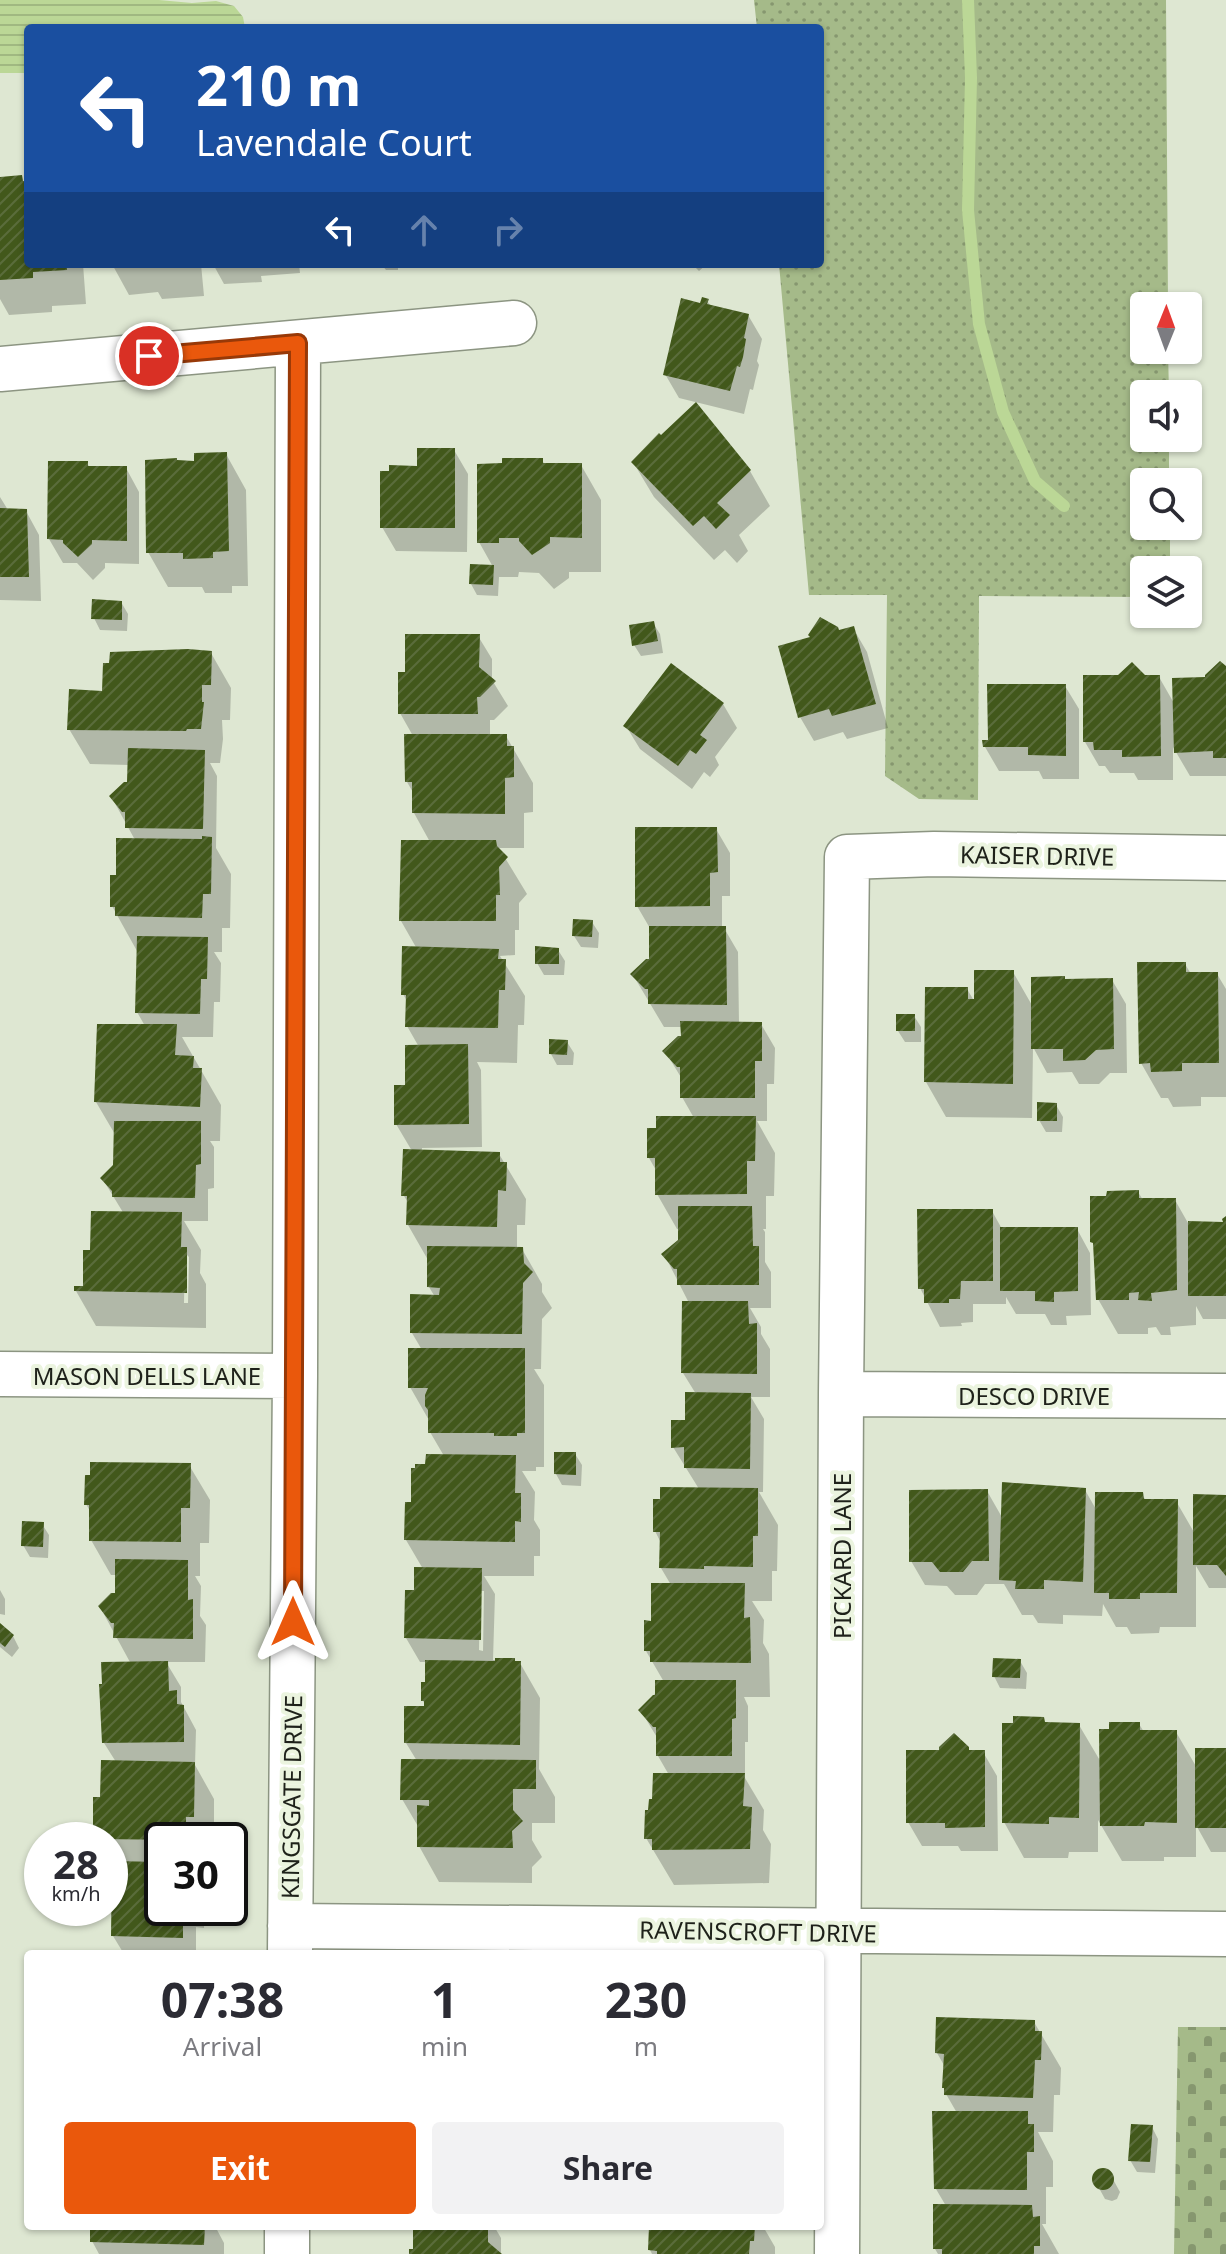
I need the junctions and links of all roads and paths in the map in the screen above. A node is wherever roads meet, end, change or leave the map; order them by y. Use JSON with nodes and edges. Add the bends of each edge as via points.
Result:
{"nodes":[{"id":1,"x":514,"y":323,"type":"dead end"},
{"id":2,"x":298,"y":343,"type":"junction"},
{"id":3,"x":0,"y":369,"type":"edge"},
{"id":4,"x":847,"y":857,"type":"joint"},
{"id":5,"x":1226,"y":858,"type":"edge"},
{"id":6,"x":0,"y":1374,"type":"edge"},
{"id":7,"x":295,"y":1376,"type":"junction"},
{"id":8,"x":841,"y":1394,"type":"junction"},
{"id":9,"x":1226,"y":1396,"type":"edge"},
{"id":10,"x":839,"y":1932,"type":"junction"},
{"id":11,"x":1226,"y":1934,"type":"edge"},
{"id":12,"x":290,"y":1940,"type":"edge"},
{"id":13,"x":287,"y":2230,"type":"edge"},
{"id":14,"x":287,"y":2254,"type":"edge"},
{"id":15,"x":837,"y":2254,"type":"edge"}],
"edges":[{"from":1,"to":2,"type":"street"},
{"from":2,"to":3,"type":"street"},
{"from":2,"to":7,"type":"street","name":"KINGSGATE DRIVE"},
{"from":4,"to":5,"type":"street","name":"KAISER DRIVE"},
{"from":4,"to":8,"type":"street","name":"PICKARD LANE"},
{"from":6,"to":7,"type":"street","name":"MASON DELLS LANE"},
{"from":7,"to":12,"type":"street","name":"KINGSGATE DRIVE"},
{"from":8,"to":9,"type":"street","name":"DESCO DRIVE"},
{"from":8,"to":10,"type":"street","name":"PICKARD LANE"},
{"from":10,"to":11,"type":"street","name":"RAVENSCROFT DRIVE"},
{"from":10,"to":12,"type":"street","name":"RAVENSCROFT DRIVE"},
{"from":10,"to":15,"type":"street","name":"PICKARD LANE"},
{"from":13,"to":14,"type":"street"}]}
